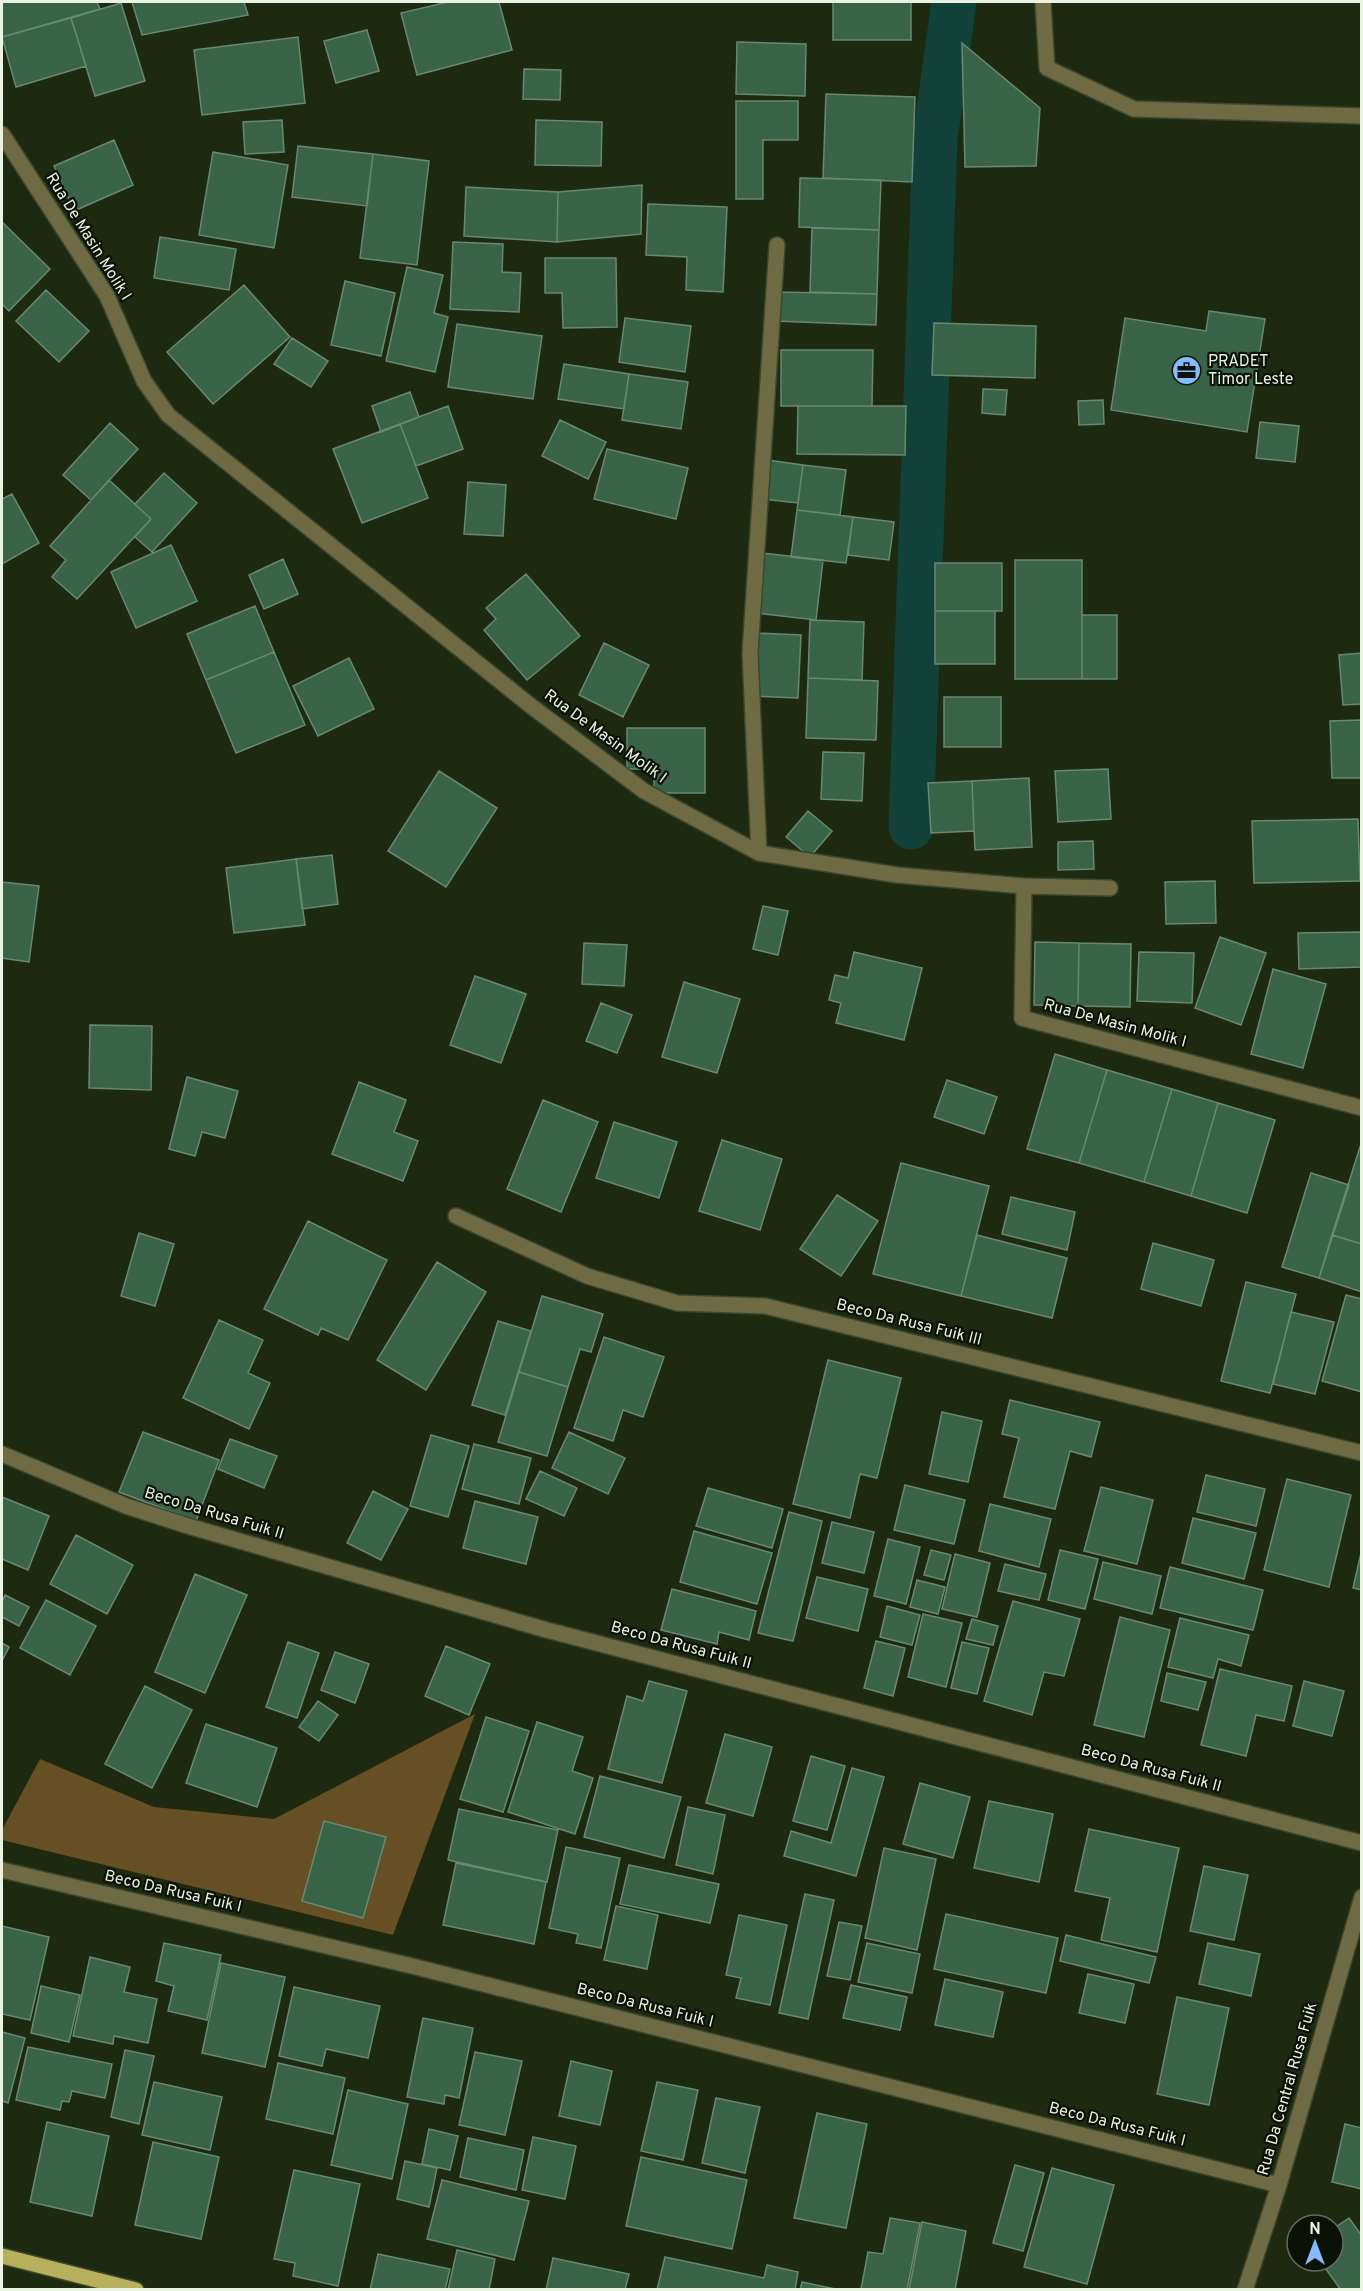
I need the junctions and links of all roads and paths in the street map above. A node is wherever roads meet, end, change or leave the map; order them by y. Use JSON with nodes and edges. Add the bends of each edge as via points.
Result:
{"nodes":[{"id":1,"x":1043,"y":2,"type":"edge"},
{"id":2,"x":1362,"y":116,"type":"edge"},
{"id":3,"x":2,"y":134,"type":"edge"},
{"id":4,"x":777,"y":245,"type":"dead end"},
{"id":5,"x":759,"y":854,"type":"junction"},
{"id":6,"x":1024,"y":886,"type":"junction"},
{"id":7,"x":1110,"y":888,"type":"dead end"},
{"id":8,"x":1362,"y":1108,"type":"edge"},
{"id":9,"x":456,"y":1216,"type":"dead end"},
{"id":10,"x":1362,"y":1453,"type":"edge"},
{"id":11,"x":2,"y":1454,"type":"edge"},
{"id":12,"x":1362,"y":1842,"type":"edge"},
{"id":13,"x":2,"y":1870,"type":"edge"},
{"id":14,"x":1362,"y":1897,"type":"edge"},
{"id":15,"x":1279,"y":2185,"type":"junction"},
{"id":16,"x":2,"y":2256,"type":"edge"},
{"id":17,"x":136,"y":2289,"type":"edge"},
{"id":18,"x":1245,"y":2289,"type":"edge"}],
"edges":[{"from":1,"to":2,"type":"street","via":[[1047,68],[1134,109]]},
{"from":3,"to":5,"type":"street","name":"Rua De Masin Molik I","via":[[107,297],[144,381],[168,415],[531,706],[644,791]]},
{"from":4,"to":5,"type":"street","via":[[750,653]]},
{"from":5,"to":6,"type":"street","name":"Rua De Masin Molik I","via":[[897,875]]},
{"from":6,"to":7,"type":"street"},
{"from":6,"to":8,"type":"street","name":"Rua De Masin Molik I","via":[[1022,1018]]},
{"from":9,"to":10,"type":"street","name":"Beco Da Rusa Fuik III","via":[[587,1276],[676,1303],[765,1306]]},
{"from":11,"to":12,"type":"street","name":"Beco Da Rusa Fuik II","via":[[126,1506],[532,1626]]},
{"from":13,"to":15,"type":"street","name":"Beco Da Rusa Fuik I","via":[[412,1966]]},
{"from":14,"to":15,"type":"street","name":"Rua Da Central Rusa Fuik"},
{"from":15,"to":18,"type":"street","name":"Rua Da Central Rusa Fuik"},
{"from":16,"to":17,"type":"main road"}]}
